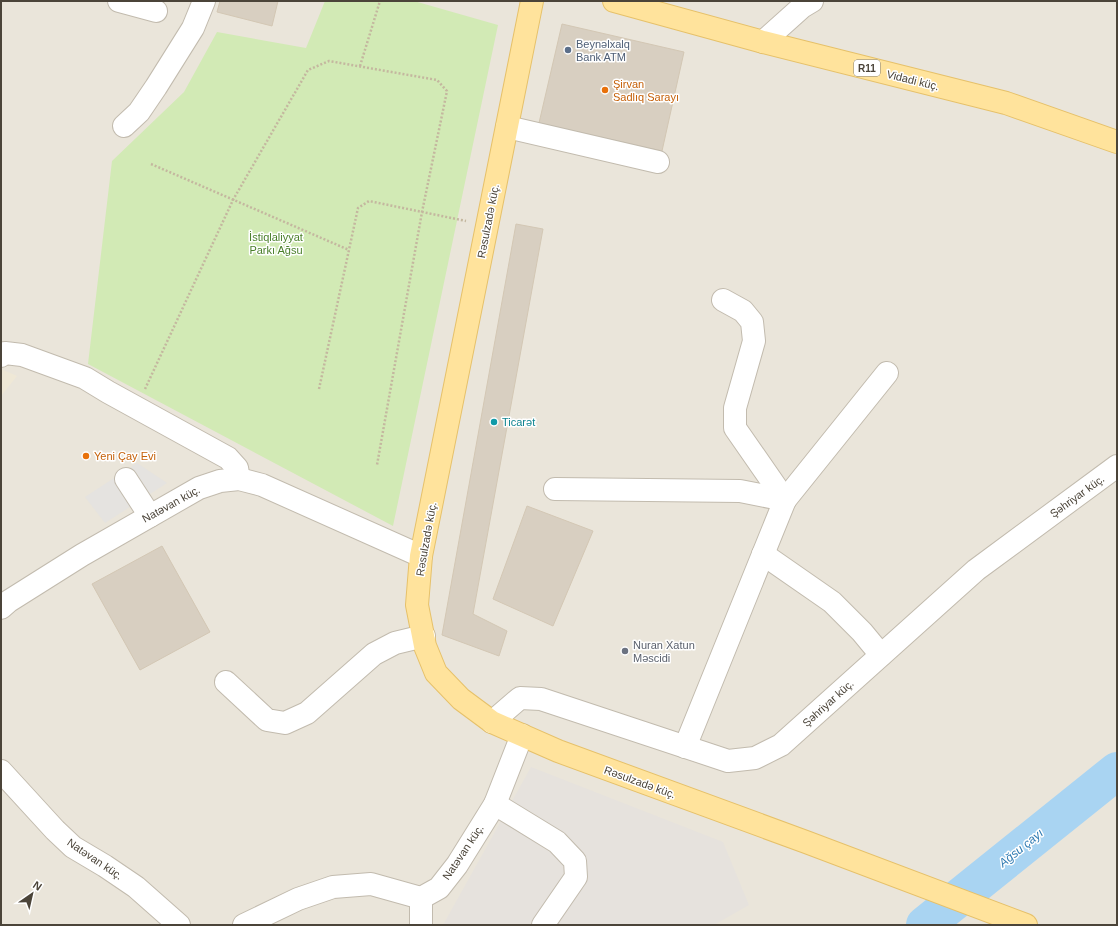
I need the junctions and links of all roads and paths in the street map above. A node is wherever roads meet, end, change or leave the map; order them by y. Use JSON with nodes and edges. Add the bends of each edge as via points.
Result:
{"nodes":[{"id":1,"x":119,"y":1,"type":"edge"},
{"id":2,"x":204,"y":1,"type":"edge"},
{"id":3,"x":380,"y":1,"type":"edge"},
{"id":4,"x":532,"y":1,"type":"edge"},
{"id":5,"x":614,"y":1,"type":"edge"},
{"id":6,"x":812,"y":1,"type":"edge"},
{"id":7,"x":156,"y":11,"type":"dead end"},
{"id":8,"x":763,"y":42,"type":"junction"},
{"id":9,"x":360,"y":66,"type":"junction"},
{"id":10,"x":124,"y":126,"type":"dead end"},
{"id":11,"x":507,"y":127,"type":"junction"},
{"id":12,"x":1117,"y":142,"type":"edge"},
{"id":13,"x":658,"y":162,"type":"dead end"},
{"id":14,"x":151,"y":164,"type":"dead end"},
{"id":15,"x":233,"y":200,"type":"junction"},
{"id":16,"x":422,"y":212,"type":"junction"},
{"id":17,"x":488,"y":225,"type":"junction"},
{"id":18,"x":349,"y":250,"type":"junction"},
{"id":19,"x":723,"y":300,"type":"dead end"},
{"id":20,"x":1,"y":356,"type":"edge"},
{"id":21,"x":887,"y":373,"type":"dead end"},
{"id":22,"x":319,"y":389,"type":"dead end"},
{"id":23,"x":143,"y":393,"type":"dead end"},
{"id":24,"x":378,"y":465,"type":"dead end"},
{"id":25,"x":1117,"y":466,"type":"edge"},
{"id":26,"x":126,"y":479,"type":"dead end"},
{"id":27,"x":239,"y":479,"type":"junction"},
{"id":28,"x":555,"y":489,"type":"dead end"},
{"id":29,"x":785,"y":500,"type":"junction"},
{"id":30,"x":150,"y":516,"type":"junction"},
{"id":31,"x":764,"y":554,"type":"junction"},
{"id":32,"x":421,"y":556,"type":"junction"},
{"id":33,"x":1,"y":608,"type":"edge"},
{"id":34,"x":424,"y":636,"type":"junction"},
{"id":35,"x":881,"y":656,"type":"junction"},
{"id":36,"x":226,"y":682,"type":"dead end"},
{"id":37,"x":492,"y":722,"type":"junction"},
{"id":38,"x":522,"y":735,"type":"junction"},
{"id":39,"x":685,"y":747,"type":"junction"},
{"id":40,"x":1,"y":771,"type":"edge"},
{"id":41,"x":495,"y":804,"type":"junction"},
{"id":42,"x":421,"y":898,"type":"junction"},
{"id":43,"x":179,"y":925,"type":"edge"},
{"id":44,"x":244,"y":925,"type":"edge"},
{"id":45,"x":421,"y":925,"type":"edge"},
{"id":46,"x":543,"y":925,"type":"edge"},
{"id":47,"x":1026,"y":925,"type":"edge"}],
"edges":[{"from":1,"to":7,"type":"street"},
{"from":2,"to":10,"type":"street","via":[[194,28],[140,112]]},
{"from":3,"to":9,"type":"path"},
{"from":4,"to":11,"type":"main road","name":"Rəsulzadə küç."},
{"from":5,"to":8,"type":"main road","name":"Vidadi küç.","number":"R11"},
{"from":6,"to":8,"type":"street"},
{"from":8,"to":12,"type":"main road","name":"Vidadi küç.","number":"R11","via":[[1006,103]]},
{"from":9,"to":15,"type":"path","via":[[329,61],[308,70]]},
{"from":9,"to":16,"type":"path","via":[[437,80],[447,91]]},
{"from":11,"to":13,"type":"street"},
{"from":11,"to":17,"type":"main road","name":"Rəsulzadə küç."},
{"from":14,"to":15,"type":"path"},
{"from":15,"to":18,"type":"path"},
{"from":15,"to":23,"type":"path"},
{"from":16,"to":17,"type":"path"},
{"from":16,"to":18,"type":"path","via":[[368,201],[358,208]]},
{"from":16,"to":24,"type":"path"},
{"from":17,"to":32,"type":"main road","name":"Rəsulzadə küç."},
{"from":18,"to":22,"type":"path"},
{"from":19,"to":29,"type":"street","via":[[743,311],[752,322],[754,342],[735,408],[736,428]]},
{"from":20,"to":27,"type":"street","via":[[5,353],[22,354],[85,378],[228,458],[237,468]]},
{"from":21,"to":29,"type":"street"},
{"from":25,"to":35,"type":"street","name":"Şəhriyar küç.","via":[[976,570]]},
{"from":26,"to":30,"type":"street"},
{"from":27,"to":30,"type":"street","name":"Natəvan küç.","via":[[220,481],[199,488]]},
{"from":27,"to":32,"type":"street","name":"Natəvan küç.","via":[[262,485]]},
{"from":28,"to":29,"type":"street","via":[[740,491]]},
{"from":29,"to":31,"type":"street"},
{"from":30,"to":33,"type":"street","name":"Natəvan küç.","via":[[82,555]]},
{"from":31,"to":35,"type":"street","via":[[832,602],[862,632]]},
{"from":31,"to":39,"type":"street"},
{"from":32,"to":34,"type":"main road","name":"Rəsulzadə küç.","via":[[417,605]]},
{"from":34,"to":36,"type":"street","via":[[395,643],[374,654],[307,713],[285,724],[267,720]]},
{"from":34,"to":37,"type":"main road","name":"Rəsulzadə küç.","via":[[425,646],[436,673],[461,699]]},
{"from":35,"to":39,"type":"street","name":"Şəhriyar küç.","via":[[781,745],[755,758],[728,761]]},
{"from":37,"to":38,"type":"main road","name":"Rəsulzadə küç."},
{"from":37,"to":39,"type":"street","name":"Şəhriyar küç.","via":[[520,698],[541,700]]},
{"from":38,"to":41,"type":"street","name":"Natəvan küç."},
{"from":38,"to":47,"type":"main road","name":"Rəsulzadə küç.","via":[[558,751]]},
{"from":40,"to":43,"type":"street","name":"Natəvan küç.","via":[[73,847],[136,887]]},
{"from":41,"to":42,"type":"street","name":"Natəvan küç.","via":[[458,865],[439,888]]},
{"from":41,"to":46,"type":"street","via":[[557,842],[575,861],[576,876]]},
{"from":42,"to":44,"type":"street","via":[[371,884],[333,887]]},
{"from":42,"to":45,"type":"street"}]}
